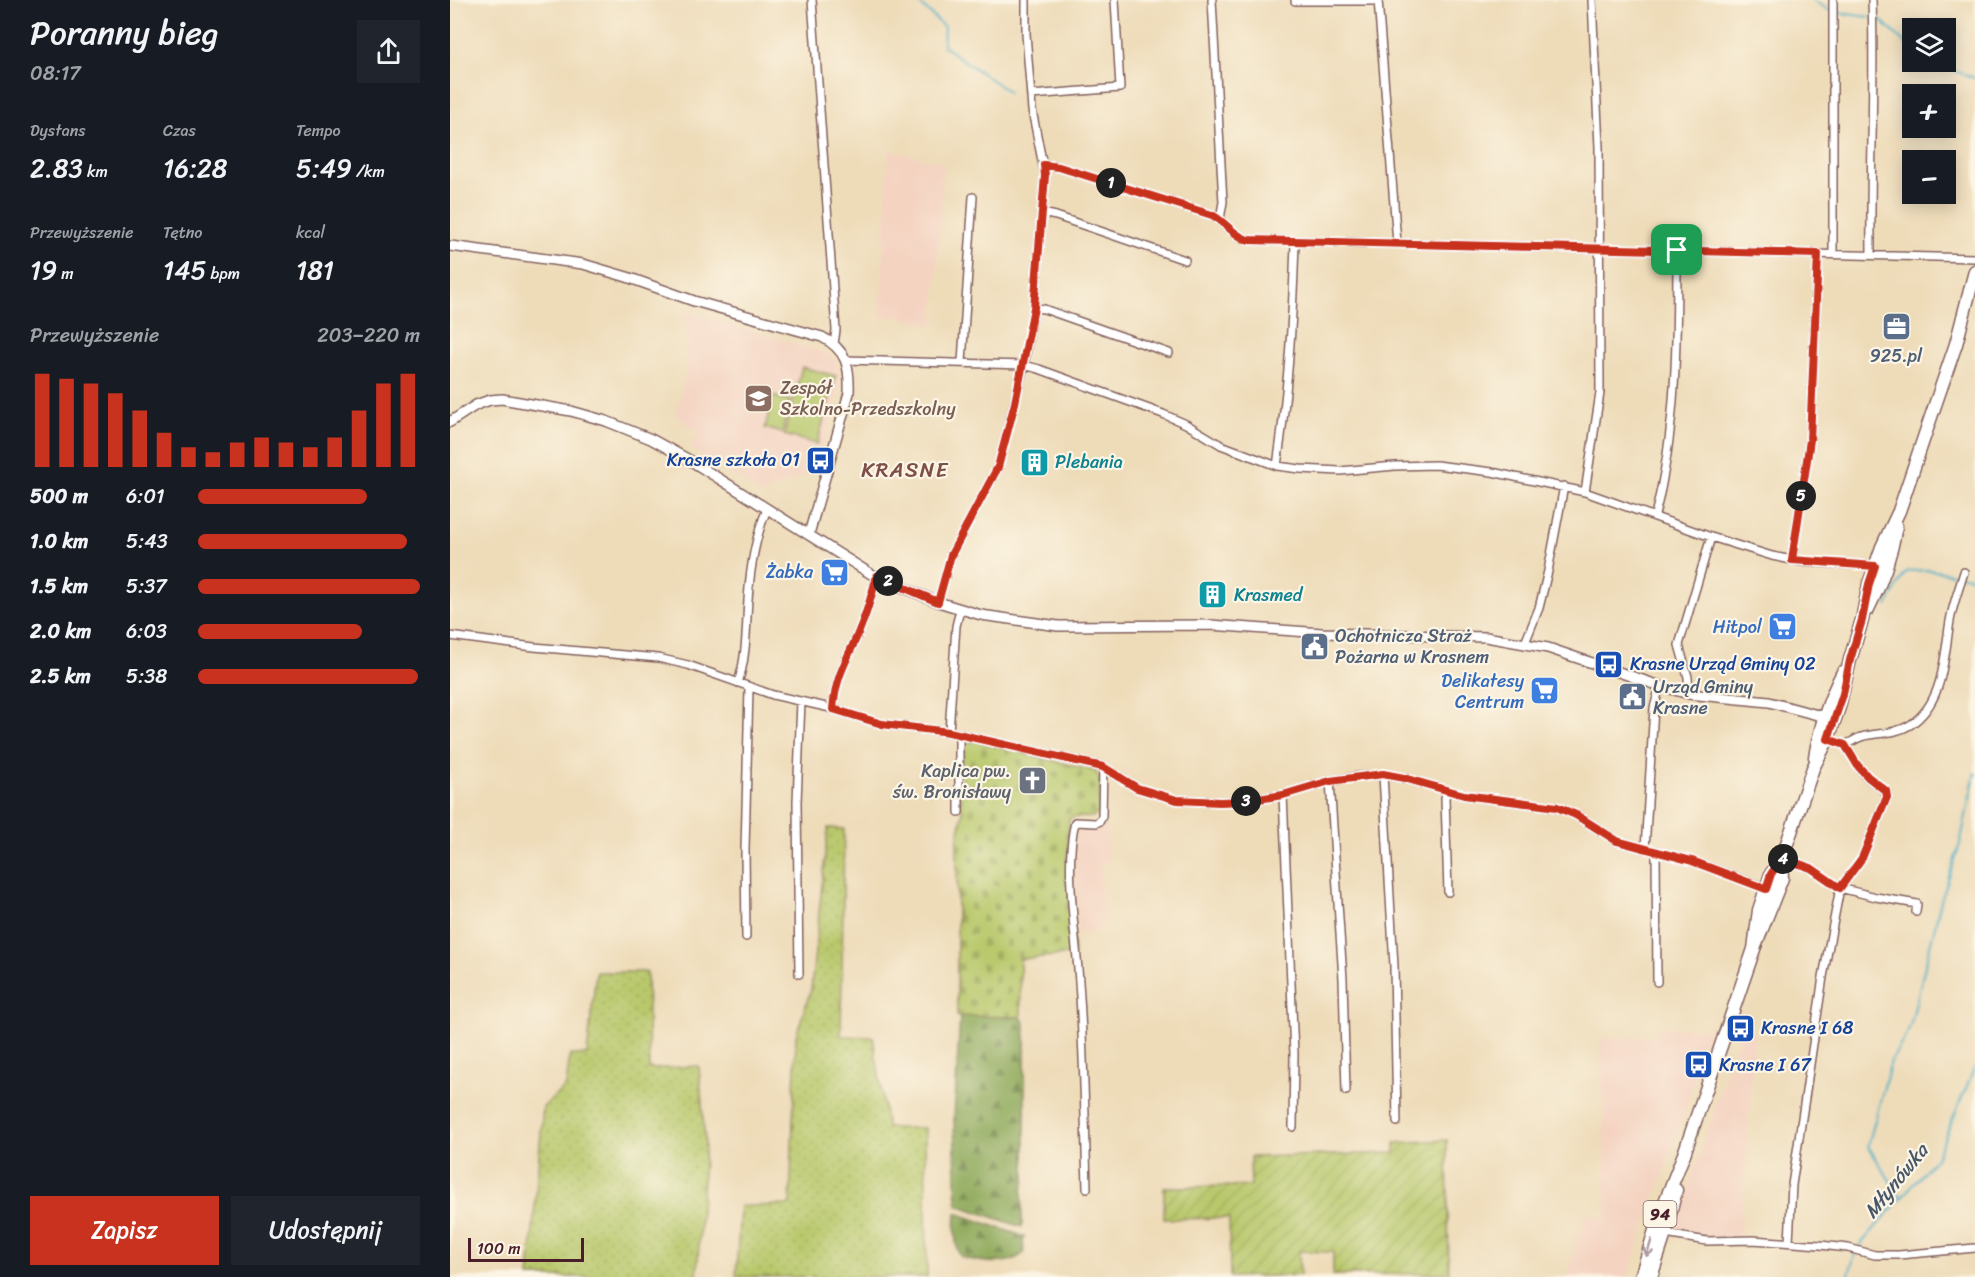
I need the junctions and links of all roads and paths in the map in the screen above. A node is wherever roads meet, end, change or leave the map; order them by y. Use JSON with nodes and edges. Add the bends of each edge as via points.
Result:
{"nodes":[{"id":1,"x":812,"y":0,"type":"edge"},
{"id":2,"x":1026,"y":0,"type":"edge"},
{"id":3,"x":1115,"y":0,"type":"edge"},
{"id":4,"x":1212,"y":0,"type":"edge"},
{"id":5,"x":1592,"y":0,"type":"edge"},
{"id":6,"x":1833,"y":0,"type":"edge"},
{"id":7,"x":1872,"y":0,"type":"edge"},
{"id":8,"x":1295,"y":1,"type":"edge"},
{"id":9,"x":1378,"y":1,"type":"edge"},
{"id":10,"x":1031,"y":95,"type":"junction"},
{"id":11,"x":1044,"y":165,"type":"junction"},
{"id":12,"x":973,"y":197,"type":"dead end"},
{"id":13,"x":1042,"y":213,"type":"junction"},
{"id":14,"x":1220,"y":219,"type":"junction"},
{"id":15,"x":1295,"y":241,"type":"junction"},
{"id":16,"x":1396,"y":243,"type":"junction"},
{"id":17,"x":450,"y":246,"type":"edge"},
{"id":18,"x":1601,"y":248,"type":"junction"},
{"id":19,"x":1677,"y":250,"type":"junction"},
{"id":20,"x":1818,"y":254,"type":"junction"},
{"id":21,"x":1833,"y":254,"type":"junction"},
{"id":22,"x":1871,"y":254,"type":"junction"},
{"id":23,"x":1975,"y":258,"type":"edge"},
{"id":24,"x":1185,"y":260,"type":"dead end"},
{"id":25,"x":1975,"y":271,"type":"edge"},
{"id":26,"x":1975,"y":300,"type":"edge"},
{"id":27,"x":1034,"y":308,"type":"junction"},
{"id":28,"x":834,"y":344,"type":"junction"},
{"id":29,"x":1956,"y":344,"type":"junction"},
{"id":30,"x":1169,"y":353,"type":"dead end"},
{"id":31,"x":846,"y":360,"type":"junction"},
{"id":32,"x":962,"y":362,"type":"junction"},
{"id":33,"x":1024,"y":365,"type":"junction"},
{"id":34,"x":450,"y":422,"type":"edge"},
{"id":35,"x":1277,"y":466,"type":"junction"},
{"id":36,"x":1564,"y":486,"type":"junction"},
{"id":37,"x":1586,"y":492,"type":"junction"},
{"id":38,"x":767,"y":509,"type":"junction"},
{"id":39,"x":1899,"y":512,"type":"junction"},
{"id":40,"x":1654,"y":515,"type":"junction"},
{"id":41,"x":809,"y":534,"type":"junction"},
{"id":42,"x":1711,"y":537,"type":"junction"},
{"id":43,"x":1890,"y":555,"type":"junction"},
{"id":44,"x":1792,"y":560,"type":"junction"},
{"id":45,"x":1875,"y":566,"type":"junction"},
{"id":46,"x":1964,"y":572,"type":"dead end"},
{"id":47,"x":877,"y":576,"type":"junction"},
{"id":48,"x":1879,"y":588,"type":"junction"},
{"id":49,"x":938,"y":602,"type":"junction"},
{"id":50,"x":960,"y":610,"type":"junction"},
{"id":51,"x":1862,"y":620,"type":"junction"},
{"id":52,"x":450,"y":636,"type":"edge"},
{"id":53,"x":1525,"y":643,"type":"junction"},
{"id":54,"x":1850,"y":660,"type":"junction"},
{"id":55,"x":738,"y":683,"type":"junction"},
{"id":56,"x":1660,"y":686,"type":"junction"},
{"id":57,"x":748,"y":688,"type":"junction"},
{"id":58,"x":1689,"y":694,"type":"junction"},
{"id":59,"x":801,"y":701,"type":"junction"},
{"id":60,"x":1839,"y":707,"type":"junction"},
{"id":61,"x":833,"y":709,"type":"junction"},
{"id":62,"x":1825,"y":717,"type":"junction"},
{"id":63,"x":949,"y":732,"type":"junction"},
{"id":64,"x":959,"y":734,"type":"junction"},
{"id":65,"x":1830,"y":735,"type":"junction"},
{"id":66,"x":1845,"y":745,"type":"junction"},
{"id":67,"x":1103,"y":767,"type":"junction"},
{"id":68,"x":1813,"y":768,"type":"junction"},
{"id":69,"x":1383,"y":774,"type":"junction"},
{"id":70,"x":1330,"y":781,"type":"junction"},
{"id":71,"x":1447,"y":790,"type":"junction"},
{"id":72,"x":1283,"y":795,"type":"junction"},
{"id":73,"x":959,"y":813,"type":"dead end"},
{"id":74,"x":1645,"y":849,"type":"junction"},
{"id":75,"x":1656,"y":851,"type":"junction"},
{"id":76,"x":1782,"y":859,"type":"junction"},
{"id":77,"x":1780,"y":882,"type":"junction"},
{"id":78,"x":1840,"y":888,"type":"junction"},
{"id":79,"x":1766,"y":889,"type":"junction"},
{"id":80,"x":1448,"y":892,"type":"dead end"},
{"id":81,"x":1771,"y":910,"type":"junction"},
{"id":82,"x":1916,"y":912,"type":"dead end"},
{"id":83,"x":747,"y":937,"type":"dead end"},
{"id":84,"x":1754,"y":949,"type":"junction"},
{"id":85,"x":799,"y":974,"type":"dead end"},
{"id":86,"x":1657,"y":982,"type":"dead end"},
{"id":87,"x":1346,"y":1090,"type":"dead end"},
{"id":88,"x":1397,"y":1122,"type":"dead end"},
{"id":89,"x":1293,"y":1127,"type":"dead end"},
{"id":90,"x":1684,"y":1154,"type":"junction"},
{"id":91,"x":1087,"y":1188,"type":"dead end"},
{"id":92,"x":1665,"y":1234,"type":"junction"},
{"id":93,"x":1789,"y":1242,"type":"junction"},
{"id":94,"x":1975,"y":1248,"type":"edge"},
{"id":95,"x":1641,"y":1277,"type":"edge"},
{"id":96,"x":1651,"y":1277,"type":"edge"}],
"edges":[{"from":1,"to":28,"type":"street","via":[[836,319]]},
{"from":2,"to":10,"type":"street"},
{"from":3,"to":10,"type":"street","via":[[1120,88]]},
{"from":4,"to":14,"type":"street","via":[[1223,202]]},
{"from":5,"to":18,"type":"street"},
{"from":6,"to":21,"type":"street"},
{"from":7,"to":22,"type":"street"},
{"from":8,"to":9,"type":"street"},
{"from":9,"to":16,"type":"street"},
{"from":10,"to":11,"type":"street"},
{"from":11,"to":13,"type":"street"},
{"from":11,"to":14,"type":"street"},
{"from":12,"to":32,"type":"street"},
{"from":13,"to":24,"type":"street"},
{"from":13,"to":27,"type":"street"},
{"from":14,"to":15,"type":"street","via":[[1232,232],[1248,240]]},
{"from":15,"to":16,"type":"street"},
{"from":15,"to":35,"type":"street","via":[[1294,302]]},
{"from":16,"to":18,"type":"street"},
{"from":17,"to":28,"type":"street","via":[[602,269]]},
{"from":18,"to":19,"type":"street"},
{"from":18,"to":37,"type":"street","via":[[1600,393]]},
{"from":19,"to":20,"type":"street"},
{"from":19,"to":40,"type":"street","via":[[1673,405]]},
{"from":20,"to":21,"type":"street"},
{"from":20,"to":44,"type":"street","via":[[1810,440]]},
{"from":21,"to":22,"type":"street"},
{"from":22,"to":23,"type":"street"},
{"from":25,"to":29,"type":"main road","number":"94"},
{"from":26,"to":29,"type":"main road","number":"94"},
{"from":27,"to":30,"type":"street"},
{"from":27,"to":33,"type":"street"},
{"from":28,"to":31,"type":"street"},
{"from":29,"to":39,"type":"main road","number":"94"},
{"from":31,"to":32,"type":"street"},
{"from":31,"to":41,"type":"street","via":[[849,393]]},
{"from":32,"to":33,"type":"street"},
{"from":33,"to":35,"type":"street","via":[[1163,414],[1221,445]]},
{"from":33,"to":49,"type":"street","via":[[998,467],[951,555]]},
{"from":34,"to":38,"type":"street","via":[[490,400],[530,402],[571,411],[651,439]]},
{"from":35,"to":36,"type":"street","via":[[1340,471],[1436,465]]},
{"from":36,"to":37,"type":"street"},
{"from":36,"to":53,"type":"street","via":[[1546,580]]},
{"from":37,"to":40,"type":"street"},
{"from":38,"to":41,"type":"street"},
{"from":38,"to":55,"type":"street","via":[[754,559],[745,653]]},
{"from":39,"to":43,"type":"main road","number":"94"},
{"from":39,"to":45,"type":"main road","number":"94"},
{"from":40,"to":42,"type":"street"},
{"from":41,"to":47,"type":"street"},
{"from":42,"to":44,"type":"street"},
{"from":42,"to":58,"type":"street","via":[[1679,645]]},
{"from":43,"to":45,"type":"street"},
{"from":43,"to":48,"type":"main road","number":"94"},
{"from":44,"to":45,"type":"street"},
{"from":45,"to":48,"type":"street"},
{"from":45,"to":51,"type":"main road","number":"94"},
{"from":46,"to":66,"type":"street","via":[[1954,604],[1943,670],[1926,712],[1895,732],[1861,737]]},
{"from":47,"to":49,"type":"street"},
{"from":47,"to":61,"type":"street","via":[[861,626],[839,672]]},
{"from":48,"to":51,"type":"main road","number":"94"},
{"from":49,"to":50,"type":"street"},
{"from":50,"to":53,"type":"street","via":[[1058,626],[1210,625],[1322,633],[1469,635]]},
{"from":50,"to":63,"type":"street"},
{"from":51,"to":54,"type":"main road","number":"94"},
{"from":52,"to":55,"type":"street","via":[[658,658]]},
{"from":53,"to":56,"type":"street"},
{"from":54,"to":60,"type":"main road","number":"94"},
{"from":54,"to":62,"type":"main road","number":"94","via":[[1833,691]]},
{"from":55,"to":57,"type":"street"},
{"from":56,"to":58,"type":"street"},
{"from":56,"to":74,"type":"street","via":[[1654,708]]},
{"from":57,"to":59,"type":"street"},
{"from":57,"to":83,"type":"street"},
{"from":58,"to":62,"type":"street","via":[[1769,702]]},
{"from":59,"to":61,"type":"street"},
{"from":59,"to":85,"type":"street","via":[[797,802]]},
{"from":60,"to":62,"type":"street"},
{"from":60,"to":65,"type":"main road","number":"94"},
{"from":61,"to":63,"type":"street","via":[[882,724]]},
{"from":62,"to":65,"type":"street"},
{"from":62,"to":68,"type":"main road","number":"94"},
{"from":63,"to":64,"type":"street"},
{"from":64,"to":67,"type":"street"},
{"from":64,"to":73,"type":"street"},
{"from":65,"to":66,"type":"street"},
{"from":65,"to":68,"type":"main road","number":"94"},
{"from":66,"to":78,"type":"street","via":[[1858,766],[1886,791],[1887,797],[1862,858]]},
{"from":67,"to":72,"type":"street","via":[[1137,788],[1177,800],[1220,802]]},
{"from":67,"to":91,"type":"street","via":[[1100,821],[1075,822],[1071,840]]},
{"from":68,"to":76,"type":"main road","number":"94"},
{"from":69,"to":70,"type":"street"},
{"from":69,"to":71,"type":"street"},
{"from":69,"to":88,"type":"street","via":[[1394,966]]},
{"from":70,"to":72,"type":"street"},
{"from":70,"to":87,"type":"street"},
{"from":71,"to":74,"type":"street","via":[[1557,807],[1617,841]]},
{"from":71,"to":80,"type":"street","via":[[1444,798]]},
{"from":72,"to":89,"type":"street"},
{"from":74,"to":75,"type":"street"},
{"from":75,"to":79,"type":"street"},
{"from":75,"to":86,"type":"street"},
{"from":76,"to":77,"type":"main road","number":"94"},
{"from":76,"to":78,"type":"street","via":[[1811,868]]},
{"from":76,"to":79,"type":"main road","number":"94"},
{"from":77,"to":79,"type":"street"},
{"from":77,"to":81,"type":"main road","number":"94"},
{"from":78,"to":82,"type":"street","via":[[1917,904]]},
{"from":78,"to":93,"type":"street","via":[[1792,1185]]},
{"from":79,"to":81,"type":"street"},
{"from":79,"to":84,"type":"main road","number":"94"},
{"from":81,"to":84,"type":"main road","number":"94"},
{"from":84,"to":90,"type":"main road","number":"94"},
{"from":90,"to":92,"type":"main road","number":"94"},
{"from":90,"to":95,"type":"main road","number":"94","one_way":true},
{"from":92,"to":93,"type":"street","via":[[1707,1241]]},
{"from":92,"to":96,"type":"main road","number":"94"},
{"from":93,"to":94,"type":"street","via":[[1875,1255]]}]}
